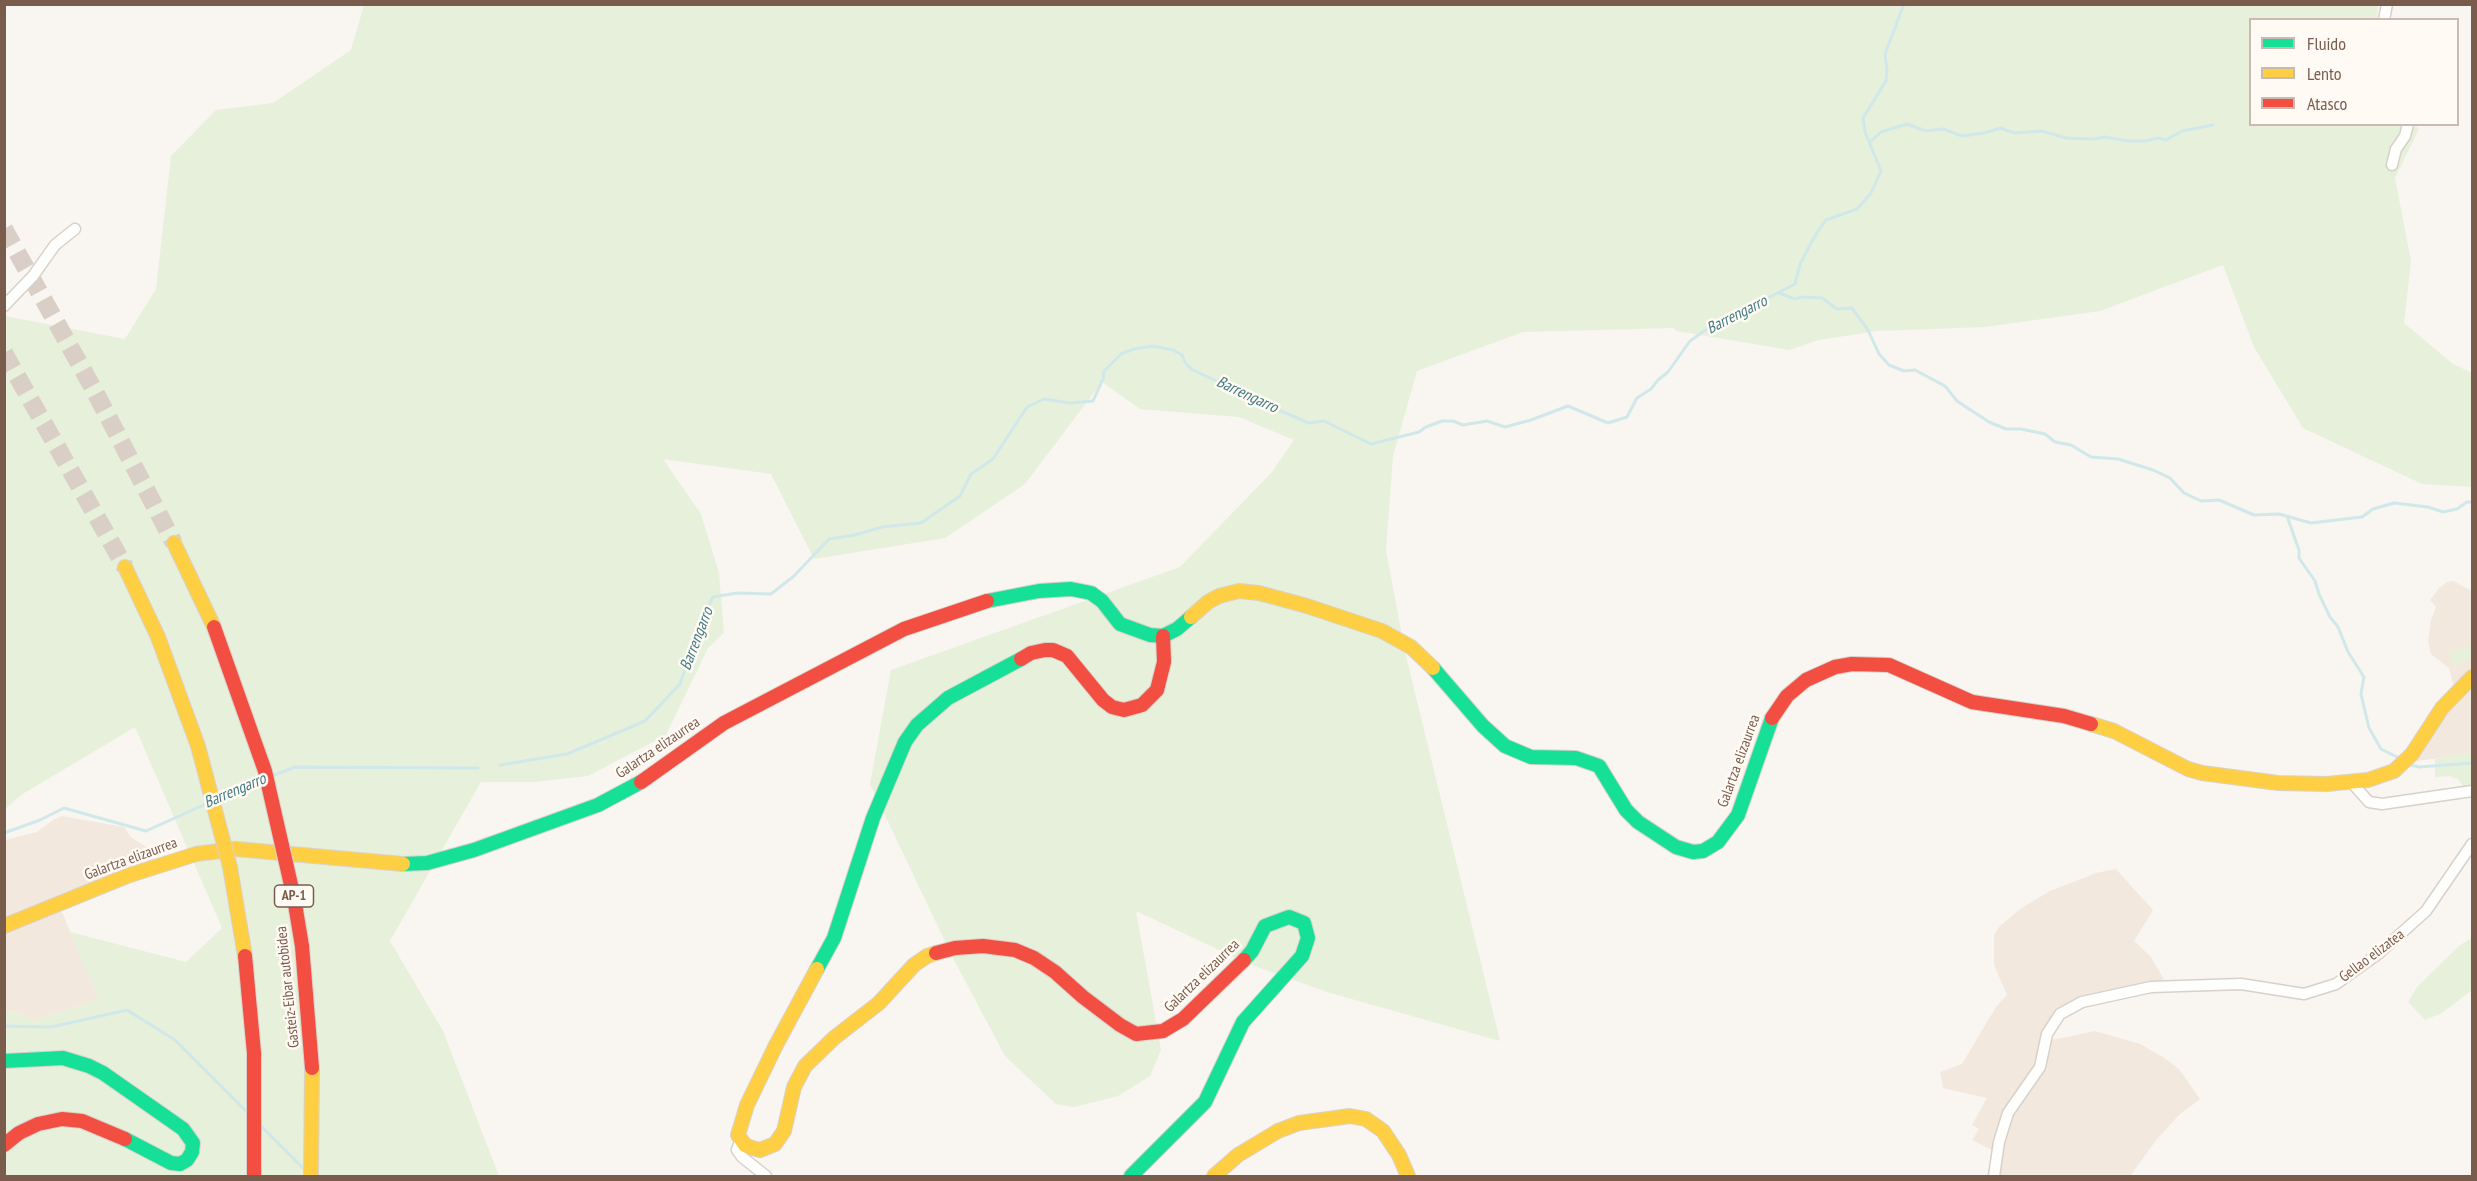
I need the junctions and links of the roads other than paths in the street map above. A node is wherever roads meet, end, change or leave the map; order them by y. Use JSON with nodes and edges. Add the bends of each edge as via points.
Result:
{"nodes":[{"id":1,"x":2408,"y":126,"type":"edge"},
{"id":2,"x":2392,"y":165,"type":"dead end"},
{"id":3,"x":75,"y":230,"type":"dead end"},
{"id":4,"x":4,"y":306,"type":"edge"},
{"id":5,"x":174,"y":543,"type":"tunnel mouth"},
{"id":6,"x":125,"y":567,"type":"tunnel mouth"},
{"id":7,"x":1163,"y":636,"type":"junction"},
{"id":8,"x":2472,"y":677,"type":"edge"},
{"id":9,"x":2351,"y":782,"type":"junction"},
{"id":10,"x":2472,"y":790,"type":"edge"},
{"id":11,"x":2472,"y":844,"type":"edge"},
{"id":12,"x":4,"y":926,"type":"edge"},
{"id":13,"x":4,"y":1061,"type":"edge"},
{"id":14,"x":740,"y":1141,"type":"junction"},
{"id":15,"x":4,"y":1145,"type":"edge"},
{"id":16,"x":254,"y":1176,"type":"edge"},
{"id":17,"x":311,"y":1176,"type":"edge"},
{"id":18,"x":766,"y":1176,"type":"edge"},
{"id":19,"x":1131,"y":1176,"type":"edge"},
{"id":20,"x":1214,"y":1176,"type":"edge"},
{"id":21,"x":1408,"y":1176,"type":"edge"},
{"id":22,"x":1994,"y":1176,"type":"edge"}],
"edges":[{"from":1,"to":2,"type":"street"},
{"from":3,"to":4,"type":"street","via":[[55,245],[33,276]]},
{"from":5,"to":17,"type":"main road","name":"Gasteiz-Eibar autobidea","number":"AP-1","bridge":true,"via":[[214,627],[265,771],[294,898],[312,1052]]},
{"from":6,"to":16,"type":"main road","bridge":true,"via":[[158,637],[198,746],[230,867],[244,944],[254,1053]]},
{"from":7,"to":9,"type":"main road","name":"Galartza elizaurrea","via":[[1220,596],[1239,591],[1307,606],[1382,632],[1422,656],[1505,746],[1531,757],[1576,758],[1599,766],[1638,822],[1676,847],[1693,852],[1718,843],[1738,815],[1770,722],[1787,696],[1820,673],[1852,664],[1889,665],[1972,702],[2064,716],[2101,726],[2202,773],[2278,783]]},
{"from":7,"to":12,"type":"main road","name":"Galartza elizaurrea","via":[[1120,624],[1102,601],[1086,590],[1040,591],[997,598],[925,620],[802,681],[724,723],[646,779],[598,805],[474,850],[426,863],[394,865],[252,850],[204,853],[159,865]]},
{"from":7,"to":14,"type":"main road","via":[[1162,677],[1157,690],[1142,705],[1124,710],[1112,707],[1067,656],[1045,650],[1031,653],[948,698],[918,725],[905,741],[873,818],[834,938],[747,1105],[738,1130]]},
{"from":8,"to":9,"type":"main road","name":"Galartza elizaurrea","via":[[2442,708],[2412,754],[2394,771]]},
{"from":9,"to":10,"type":"street","via":[[2368,802],[2382,804]]},
{"from":11,"to":22,"type":"street","name":"Gellao elizatea","via":[[2426,911],[2378,954],[2336,984],[2304,994],[2241,984],[2159,987],[2082,1002],[2060,1014],[2047,1034],[2040,1067],[2008,1113]]},
{"from":13,"to":15,"type":"main road","via":[[63,1058],[89,1066],[183,1129],[193,1143],[187,1160],[171,1163],[107,1130],[62,1119],[38,1124]]},
{"from":14,"to":18,"type":"street","via":[[737,1150],[742,1157]]},
{"from":14,"to":19,"type":"main road","name":"Galartza elizaurrea","via":[[760,1150],[775,1144],[784,1131],[794,1087],[805,1066],[879,1004],[927,956],[983,946],[1015,950],[1055,972],[1120,1025],[1136,1034],[1148,1033],[1163,1031],[1183,1019],[1237,969],[1265,926],[1289,917],[1301,921],[1308,938],[1302,956],[1243,1022],[1205,1102]]},
{"from":20,"to":21,"type":"main road","via":[[1238,1155],[1278,1131],[1299,1123],[1350,1116],[1366,1119],[1383,1131]]}]}
